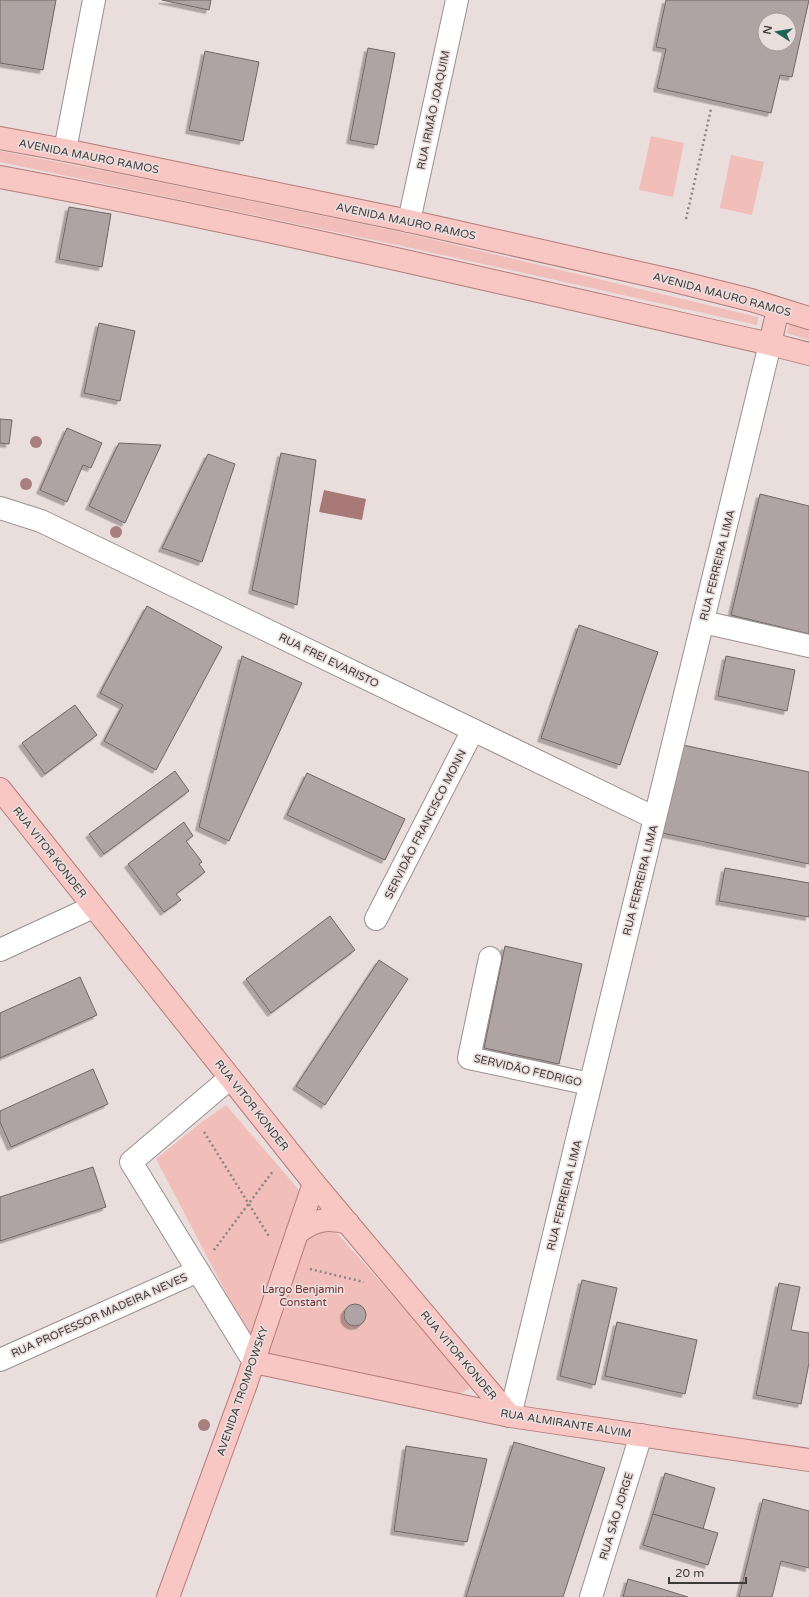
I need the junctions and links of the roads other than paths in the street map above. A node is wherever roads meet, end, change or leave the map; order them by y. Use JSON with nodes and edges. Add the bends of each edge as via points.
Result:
{"nodes":[{"id":1,"x":94,"y":0,"type":"edge"},
{"id":2,"x":457,"y":0,"type":"edge"},
{"id":3,"x":0,"y":138,"type":"edge"},
{"id":4,"x":65,"y":150,"type":"junction"},
{"id":5,"x":0,"y":177,"type":"edge"},
{"id":6,"x":409,"y":221,"type":"junction"},
{"id":7,"x":778,"y":309,"type":"junction"},
{"id":8,"x":809,"y":318,"type":"edge"},
{"id":9,"x":770,"y":344,"type":"junction"},
{"id":10,"x":809,"y":354,"type":"edge"},
{"id":11,"x":0,"y":508,"type":"edge"},
{"id":12,"x":703,"y":622,"type":"junction"},
{"id":13,"x":809,"y":646,"type":"edge"},
{"id":14,"x":473,"y":730,"type":"junction"},
{"id":15,"x":0,"y":789,"type":"edge"},
{"id":16,"x":655,"y":818,"type":"junction"},
{"id":17,"x":93,"y":906,"type":"junction"},
{"id":18,"x":376,"y":919,"type":"dead end"},
{"id":19,"x":0,"y":950,"type":"edge"},
{"id":20,"x":490,"y":958,"type":"dead end"},
{"id":21,"x":230,"y":1078,"type":"junction"},
{"id":22,"x":590,"y":1084,"type":"junction"},
{"id":23,"x":314,"y":1183,"type":"junction"},
{"id":24,"x":348,"y":1223,"type":"junction"},
{"id":25,"x":297,"y":1233,"type":"junction"},
{"id":26,"x":198,"y":1271,"type":"junction"},
{"id":27,"x":0,"y":1360,"type":"edge"},
{"id":28,"x":254,"y":1362,"type":"junction"},
{"id":29,"x":510,"y":1416,"type":"junction"},
{"id":30,"x":641,"y":1435,"type":"junction"},
{"id":31,"x":809,"y":1460,"type":"edge"},
{"id":32,"x":168,"y":1597,"type":"edge"},
{"id":33,"x":591,"y":1597,"type":"edge"}],
"edges":[{"from":1,"to":4,"type":"street"},
{"from":2,"to":6,"type":"street","name":"RUA IRMÃO JOAQUIM"},
{"from":3,"to":4,"type":"main road","name":"AVENIDA MAURO RAMOS"},
{"from":4,"to":6,"type":"main road","name":"AVENIDA MAURO RAMOS"},
{"from":5,"to":9,"type":"main road","via":[[296,236]]},
{"from":6,"to":7,"type":"main road","name":"AVENIDA MAURO RAMOS","via":[[675,281]]},
{"from":7,"to":8,"type":"main road","name":"AVENIDA MAURO RAMOS"},
{"from":7,"to":9,"type":"main road"},
{"from":9,"to":10,"type":"main road"},
{"from":9,"to":12,"type":"street","name":"RUA FERREIRA LIMA"},
{"from":11,"to":14,"type":"street","name":"RUA FREI EVARISTO","via":[[41,521]]},
{"from":12,"to":13,"type":"street"},
{"from":12,"to":16,"type":"street","name":"RUA FERREIRA LIMA"},
{"from":14,"to":16,"type":"street","name":"RUA FREI EVARISTO"},
{"from":14,"to":18,"type":"street","name":"SERVIDÃO FRANCISCO MONN"},
{"from":15,"to":17,"type":"main road","name":"RUA VITOR KONDER"},
{"from":16,"to":22,"type":"street","name":"RUA FERREIRA LIMA"},
{"from":17,"to":19,"type":"street"},
{"from":17,"to":21,"type":"main road","name":"RUA VITOR KONDER"},
{"from":20,"to":22,"type":"street","name":"SERVIDÃO FEDRIGO","via":[[469,1058]]},
{"from":21,"to":23,"type":"main road","name":"RUA VITOR KONDER"},
{"from":21,"to":26,"type":"street","via":[[131,1162]]},
{"from":22,"to":29,"type":"street","name":"RUA FERREIRA LIMA"},
{"from":23,"to":24,"type":"main road","name":"RUA VITOR KONDER"},
{"from":23,"to":25,"type":"main road","name":"AVENIDA TROMPOWSKY"},
{"from":24,"to":25,"type":"main road","via":[[334,1219],[321,1220]]},
{"from":24,"to":29,"type":"main road","name":"RUA VITOR KONDER"},
{"from":25,"to":28,"type":"main road","name":"AVENIDA TROMPOWSKY"},
{"from":26,"to":27,"type":"street","name":"RUA PROFESSOR MADEIRA NEVES"},
{"from":26,"to":28,"type":"street"},
{"from":28,"to":29,"type":"main road","name":"RUA ALMIRANTE ALVIM"},
{"from":28,"to":32,"type":"main road","name":"AVENIDA TROMPOWSKY"},
{"from":29,"to":30,"type":"main road","name":"RUA ALMIRANTE ALVIM"},
{"from":30,"to":31,"type":"main road","name":"RUA ALMIRANTE ALVIM"},
{"from":30,"to":33,"type":"street","name":"RUA SÃO JORGE"}]}
